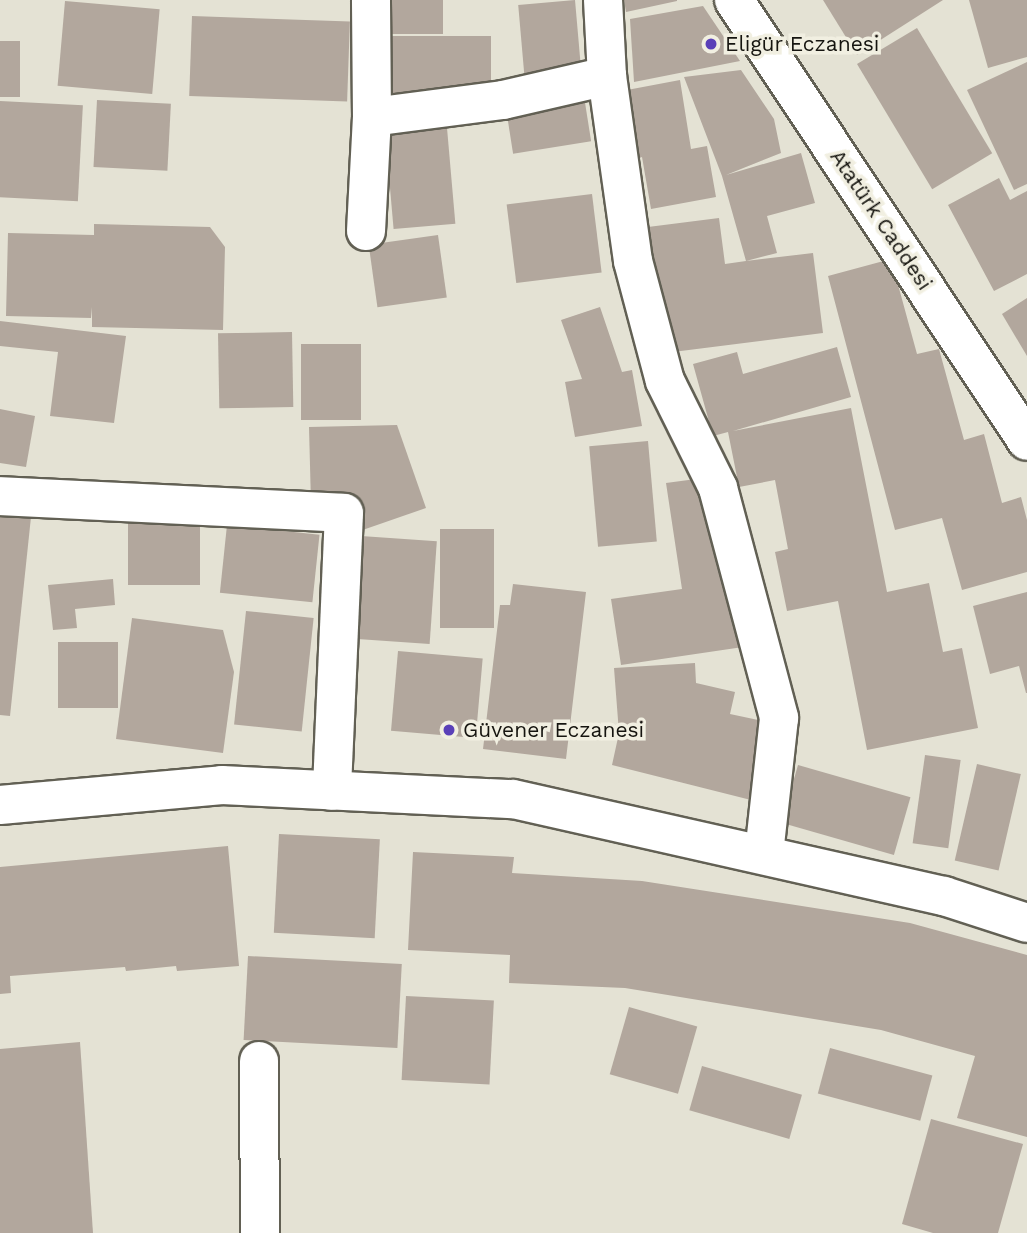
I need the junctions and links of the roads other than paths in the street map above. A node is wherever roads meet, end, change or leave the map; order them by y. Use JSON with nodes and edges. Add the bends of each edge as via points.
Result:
{"nodes":[{"id":1,"x":371,"y":0,"type":"edge"},
{"id":2,"x":603,"y":0,"type":"edge"},
{"id":3,"x":734,"y":0,"type":"edge"},
{"id":4,"x":607,"y":76,"type":"junction"},
{"id":5,"x":372,"y":117,"type":"junction"},
{"id":6,"x":366,"y":231,"type":"dead end"},
{"id":7,"x":1027,"y":441,"type":"edge"},
{"id":8,"x":0,"y":496,"type":"edge"},
{"id":9,"x":332,"y":791,"type":"junction"},
{"id":10,"x":0,"y":805,"type":"edge"},
{"id":11,"x":764,"y":854,"type":"junction"},
{"id":12,"x":1027,"y":923,"type":"edge"},
{"id":13,"x":259,"y":1061,"type":"dead end"},
{"id":14,"x":260,"y":1233,"type":"edge"}],
"edges":[{"from":1,"to":5,"type":"street"},
{"from":2,"to":4,"type":"street"},
{"from":3,"to":7,"type":"street","name":"Atatürk Caddesi"},
{"from":4,"to":5,"type":"street","via":[[503,100]]},
{"from":4,"to":11,"type":"street","via":[[633,261],[665,381],[718,488],[779,718]]},
{"from":5,"to":6,"type":"street"},
{"from":8,"to":9,"type":"street","via":[[344,513]]},
{"from":9,"to":10,"type":"street","via":[[222,785]]},
{"from":9,"to":11,"type":"street","via":[[513,799]]},
{"from":11,"to":12,"type":"street","via":[[944,896]]},
{"from":13,"to":14,"type":"street"}]}
